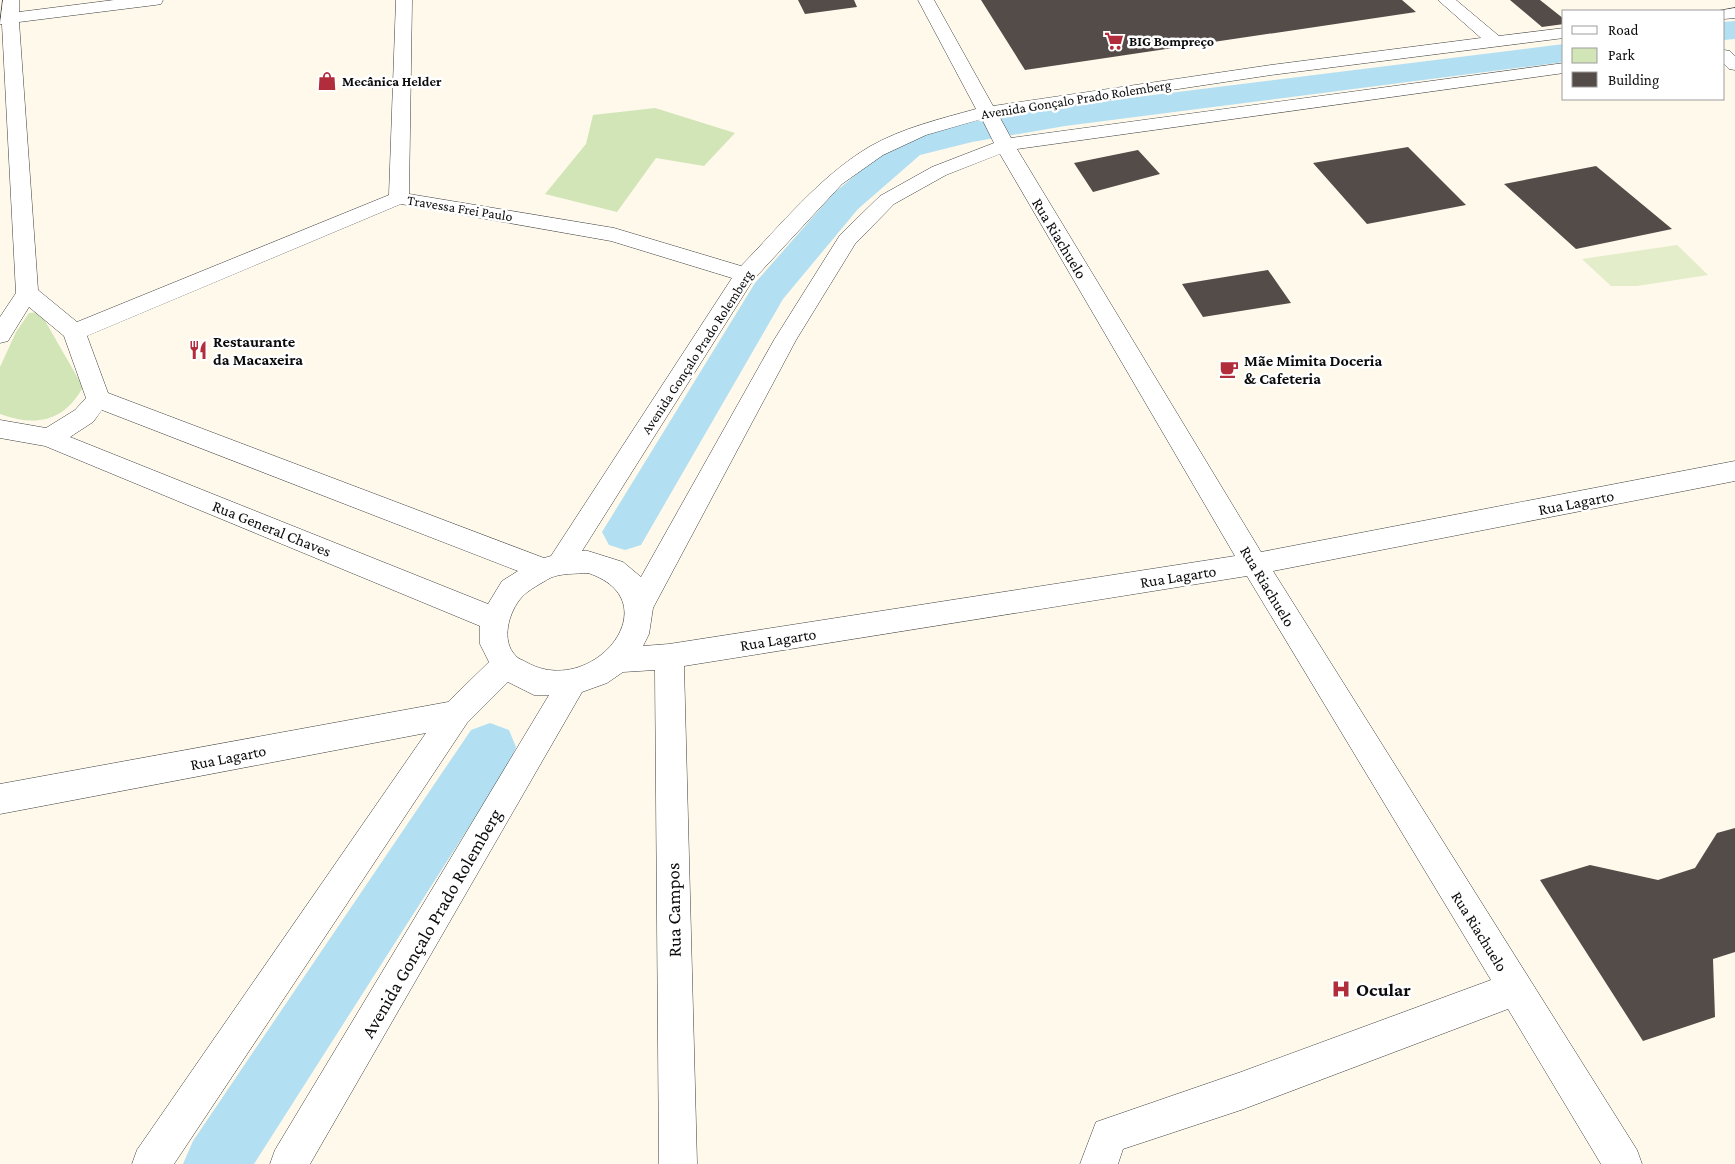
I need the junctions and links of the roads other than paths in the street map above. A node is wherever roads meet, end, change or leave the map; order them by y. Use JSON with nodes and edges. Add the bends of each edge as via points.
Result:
{"nodes":[{"id":1,"x":155,"y":0,"type":"edge"},
{"id":2,"x":404,"y":0,"type":"edge"},
{"id":3,"x":926,"y":0,"type":"edge"},
{"id":4,"x":1446,"y":0,"type":"edge"},
{"id":5,"x":7,"y":12,"type":"edge"},
{"id":6,"x":1562,"y":33,"type":"edge"},
{"id":7,"x":1494,"y":41,"type":"junction"},
{"id":8,"x":1725,"y":56,"type":"edge"},
{"id":9,"x":1735,"y":65,"type":"edge"},
{"id":10,"x":1562,"y":68,"type":"edge"},
{"id":11,"x":989,"y":115,"type":"junction"},
{"id":12,"x":1003,"y":141,"type":"junction"},
{"id":13,"x":399,"y":198,"type":"junction"},
{"id":14,"x":745,"y":276,"type":"junction"},
{"id":15,"x":27,"y":293,"type":"junction"},
{"id":16,"x":74,"y":332,"type":"junction"},
{"id":17,"x":0,"y":335,"type":"edge"},
{"id":18,"x":98,"y":399,"type":"junction"},
{"id":19,"x":0,"y":429,"type":"edge"},
{"id":20,"x":49,"y":438,"type":"junction"},
{"id":21,"x":1735,"y":471,"type":"edge"},
{"id":22,"x":1254,"y":564,"type":"junction"},
{"id":23,"x":552,"y":566,"type":"junction"},
{"id":24,"x":639,"y":607,"type":"junction"},
{"id":25,"x":494,"y":619,"type":"junction"},
{"id":26,"x":669,"y":656,"type":"junction"},
{"id":27,"x":617,"y":660,"type":"junction"},
{"id":28,"x":504,"y":665,"type":"junction"},
{"id":29,"x":572,"y":683,"type":"junction"},
{"id":30,"x":456,"y":714,"type":"junction"},
{"id":31,"x":0,"y":799,"type":"edge"},
{"id":32,"x":1515,"y":989,"type":"junction"},
{"id":33,"x":151,"y":1164,"type":"edge"},
{"id":34,"x":289,"y":1164,"type":"edge"},
{"id":35,"x":678,"y":1164,"type":"edge"},
{"id":36,"x":1099,"y":1164,"type":"edge"},
{"id":37,"x":1623,"y":1164,"type":"edge"}],
"edges":[{"from":1,"to":5,"type":"street"},
{"from":2,"to":13,"type":"street"},
{"from":3,"to":11,"type":"street","name":"Rua Riachuelo"},
{"from":4,"to":7,"type":"street"},
{"from":5,"to":15,"type":"street"},
{"from":6,"to":7,"type":"street","name":"Avenida Gonçalo Prado Rolemberg"},
{"from":7,"to":11,"type":"street","name":"Avenida Gonçalo Prado Rolemberg","via":[[1271,70]]},
{"from":8,"to":9,"type":"street"},
{"from":10,"to":12,"type":"street"},
{"from":11,"to":12,"type":"street","name":"Rua Riachuelo"},
{"from":11,"to":14,"type":"street","name":"Avenida Gonçalo Prado Rolemberg","via":[[919,131],[876,151],[834,180]]},
{"from":12,"to":22,"type":"street","name":"Rua Riachuelo"},
{"from":12,"to":24,"type":"street","via":[[887,200],[847,240],[785,340]]},
{"from":13,"to":14,"type":"street","name":"Travessa Frei Paulo","via":[[614,235]]},
{"from":13,"to":16,"type":"street","name":"Travessa Frei Paulo"},
{"from":14,"to":23,"type":"street","name":"Avenida Gonçalo Prado Rolemberg"},
{"from":15,"to":16,"type":"street"},
{"from":15,"to":17,"type":"street"},
{"from":16,"to":18,"type":"street"},
{"from":18,"to":20,"type":"street","via":[[84,416]]},
{"from":18,"to":23,"type":"street"},
{"from":19,"to":20,"type":"street","name":"Rua General Chaves"},
{"from":20,"to":25,"type":"street","name":"Rua General Chaves"},
{"from":21,"to":22,"type":"street","name":"Rua Lagarto"},
{"from":22,"to":26,"type":"street","name":"Rua Lagarto"},
{"from":22,"to":32,"type":"street","name":"Rua Riachuelo"},
{"from":23,"to":24,"type":"street","via":[[588,562],[613,570],[631,585]]},
{"from":23,"to":25,"type":"street","via":[[512,589]]},
{"from":24,"to":27,"type":"street","via":[[635,634]]},
{"from":25,"to":28,"type":"street","via":[[494,644]]},
{"from":26,"to":27,"type":"street","name":"Rua Lagarto"},
{"from":26,"to":35,"type":"street","name":"Rua Campos"},
{"from":27,"to":29,"type":"street","via":[[597,674]]},
{"from":28,"to":29,"type":"street","via":[[534,682]]},
{"from":28,"to":30,"type":"street"},
{"from":29,"to":34,"type":"street","name":"Avenida Gonçalo Prado Rolemberg"},
{"from":30,"to":31,"type":"street","name":"Rua Lagarto"},
{"from":30,"to":33,"type":"street"},
{"from":32,"to":36,"type":"street","via":[[1241,1091],[1109,1135]]},
{"from":32,"to":37,"type":"street","name":"Rua Riachuelo"}]}
